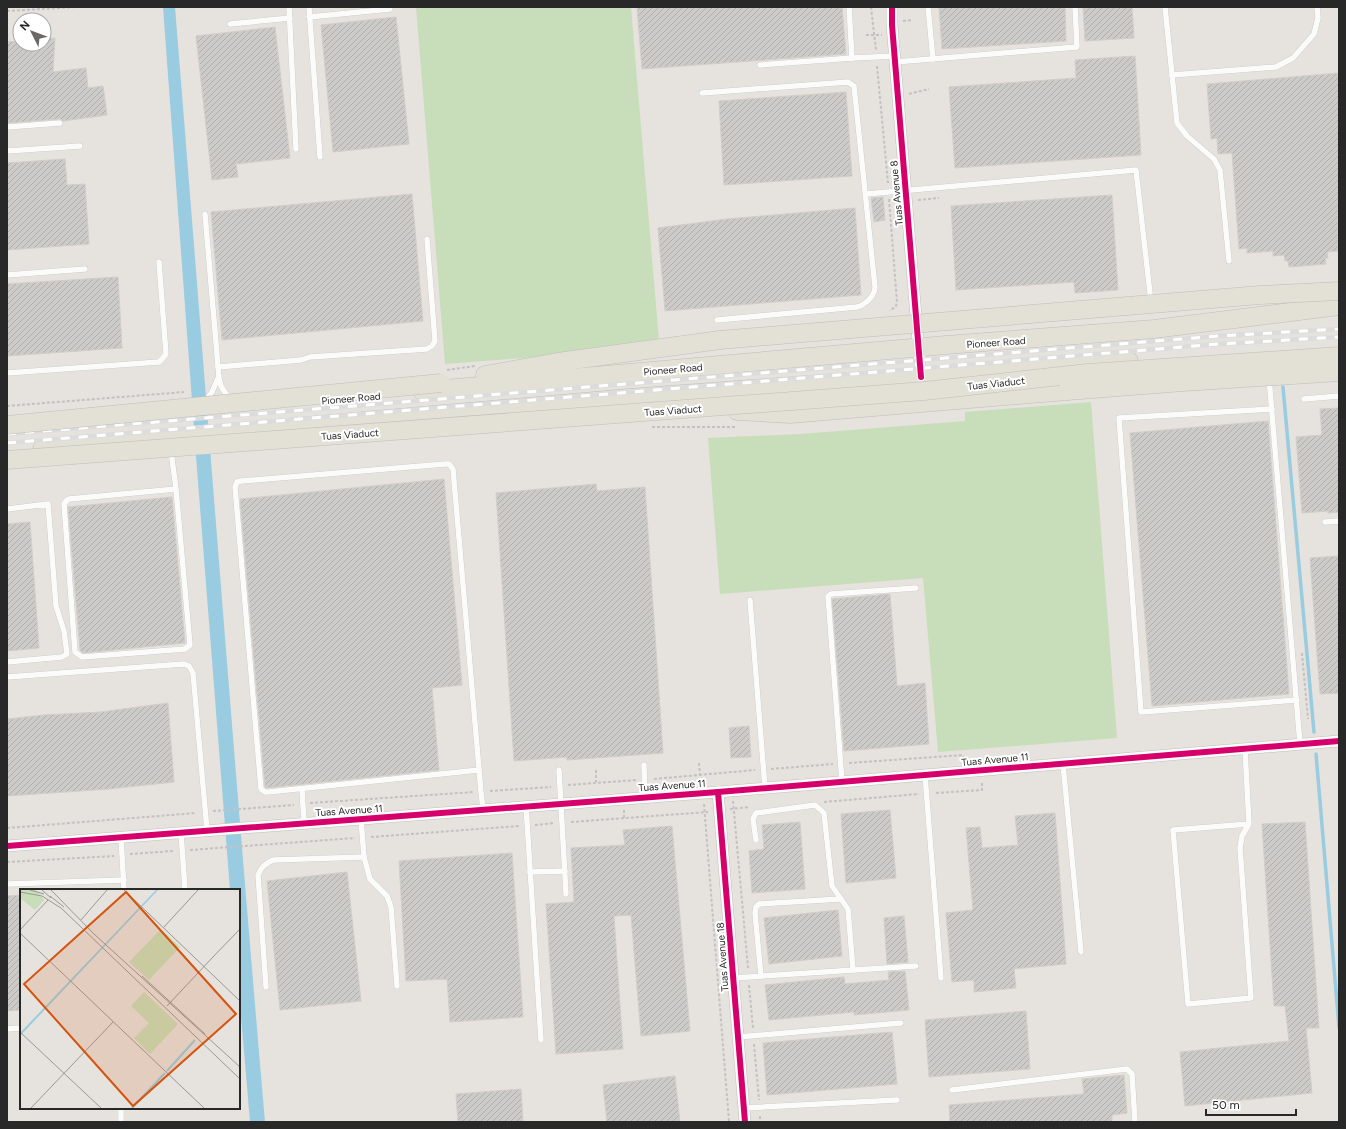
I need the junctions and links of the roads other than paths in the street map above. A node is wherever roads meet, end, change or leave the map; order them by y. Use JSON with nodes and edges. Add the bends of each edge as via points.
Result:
{"nodes":[{"id":1,"x":289,"y":7,"type":"edge"},
{"id":2,"x":309,"y":7,"type":"edge"},
{"id":3,"x":849,"y":7,"type":"edge"},
{"id":4,"x":886,"y":7,"type":"edge"},
{"id":5,"x":892,"y":7,"type":"edge"},
{"id":6,"x":928,"y":7,"type":"edge"},
{"id":7,"x":1075,"y":7,"type":"edge"},
{"id":8,"x":1165,"y":7,"type":"edge"},
{"id":9,"x":1317,"y":7,"type":"edge"},
{"id":10,"x":390,"y":9,"type":"dead end"},
{"id":11,"x":309,"y":17,"type":"junction"},
{"id":12,"x":290,"y":18,"type":"junction"},
{"id":13,"x":230,"y":24,"type":"dead end"},
{"id":14,"x":892,"y":29,"type":"junction"},
{"id":15,"x":852,"y":58,"type":"junction"},
{"id":16,"x":895,"y":59,"type":"junction"},
{"id":17,"x":933,"y":59,"type":"junction"},
{"id":18,"x":760,"y":65,"type":"dead end"},
{"id":19,"x":1172,"y":76,"type":"junction"},
{"id":20,"x":702,"y":93,"type":"dead end"},
{"id":21,"x":60,"y":123,"type":"dead end"},
{"id":22,"x":7,"y":127,"type":"edge"},
{"id":23,"x":80,"y":146,"type":"dead end"},
{"id":24,"x":296,"y":150,"type":"dead end"},
{"id":25,"x":7,"y":151,"type":"edge"},
{"id":26,"x":320,"y":157,"type":"dead end"},
{"id":27,"x":866,"y":194,"type":"junction"},
{"id":28,"x":906,"y":196,"type":"junction"},
{"id":29,"x":205,"y":214,"type":"dead end"},
{"id":30,"x":427,"y":239,"type":"dead end"},
{"id":31,"x":1229,"y":261,"type":"dead end"},
{"id":32,"x":159,"y":262,"type":"dead end"},
{"id":33,"x":85,"y":269,"type":"dead end"},
{"id":34,"x":7,"y":275,"type":"edge"},
{"id":35,"x":1339,"y":291,"type":"edge"},
{"id":36,"x":1339,"y":306,"type":"edge"},
{"id":37,"x":1152,"y":310,"type":"dead end"},
{"id":38,"x":717,"y":320,"type":"dead end"},
{"id":39,"x":1339,"y":347,"type":"edge"},
{"id":40,"x":919,"y":349,"type":"junction"},
{"id":41,"x":1267,"y":352,"type":"junction"},
{"id":42,"x":1339,"y":356,"type":"edge"},
{"id":43,"x":218,"y":367,"type":"junction"},
{"id":44,"x":1339,"y":372,"type":"edge"},
{"id":45,"x":7,"y":373,"type":"edge"},
{"id":46,"x":921,"y":377,"type":"junction"},
{"id":47,"x":219,"y":378,"type":"junction"},
{"id":48,"x":1077,"y":384,"type":"dead end"},
{"id":49,"x":1339,"y":396,"type":"edge"},
{"id":50,"x":1078,"y":397,"type":"dead end"},
{"id":51,"x":630,"y":398,"type":"junction"},
{"id":52,"x":1304,"y":399,"type":"dead end"},
{"id":53,"x":236,"y":408,"type":"junction"},
{"id":54,"x":1272,"y":409,"type":"junction"},
{"id":55,"x":197,"y":412,"type":"junction"},
{"id":56,"x":7,"y":425,"type":"edge"},
{"id":57,"x":7,"y":429,"type":"edge"},
{"id":58,"x":171,"y":437,"type":"junction"},
{"id":59,"x":7,"y":452,"type":"edge"},
{"id":60,"x":7,"y":460,"type":"edge"},
{"id":61,"x":176,"y":489,"type":"junction"},
{"id":62,"x":7,"y":509,"type":"edge"},
{"id":63,"x":1339,"y":521,"type":"edge"},
{"id":64,"x":1325,"y":522,"type":"dead end"},
{"id":65,"x":916,"y":588,"type":"dead end"},
{"id":66,"x":750,"y":600,"type":"dead end"},
{"id":67,"x":7,"y":662,"type":"edge"},
{"id":68,"x":7,"y":677,"type":"edge"},
{"id":69,"x":1297,"y":700,"type":"junction"},
{"id":70,"x":1339,"y":741,"type":"edge"},
{"id":71,"x":1300,"y":744,"type":"junction"},
{"id":72,"x":1245,"y":749,"type":"junction"},
{"id":73,"x":1063,"y":764,"type":"junction"},
{"id":74,"x":644,"y":765,"type":"dead end"},
{"id":75,"x":479,"y":770,"type":"junction"},
{"id":76,"x":559,"y":770,"type":"dead end"},
{"id":77,"x":925,"y":775,"type":"junction"},
{"id":78,"x":842,"y":782,"type":"junction"},
{"id":79,"x":765,"y":788,"type":"junction"},
{"id":80,"x":302,"y":789,"type":"junction"},
{"id":81,"x":718,"y":792,"type":"junction"},
{"id":82,"x":645,"y":797,"type":"junction"},
{"id":83,"x":562,"y":803,"type":"junction"},
{"id":84,"x":526,"y":806,"type":"junction"},
{"id":85,"x":483,"y":810,"type":"junction"},
{"id":86,"x":361,"y":819,"type":"junction"},
{"id":87,"x":304,"y":823,"type":"junction"},
{"id":88,"x":1248,"y":824,"type":"junction"},
{"id":89,"x":207,"y":830,"type":"junction"},
{"id":90,"x":181,"y":832,"type":"junction"},
{"id":91,"x":122,"y":837,"type":"junction"},
{"id":92,"x":756,"y":840,"type":"dead end"},
{"id":93,"x":7,"y":846,"type":"edge"},
{"id":94,"x":364,"y":857,"type":"junction"},
{"id":95,"x":565,"y":871,"type":"junction"},
{"id":96,"x":530,"y":872,"type":"junction"},
{"id":97,"x":124,"y":880,"type":"junction"},
{"id":98,"x":7,"y":884,"type":"edge"},
{"id":99,"x":124,"y":889,"type":"edge"},
{"id":100,"x":186,"y":889,"type":"edge"},
{"id":101,"x":566,"y":894,"type":"dead end"},
{"id":102,"x":841,"y":899,"type":"junction"},
{"id":103,"x":1080,"y":952,"type":"dead end"},
{"id":104,"x":916,"y":966,"type":"dead end"},
{"id":105,"x":852,"y":970,"type":"junction"},
{"id":106,"x":761,"y":976,"type":"junction"},
{"id":107,"x":733,"y":978,"type":"junction"},
{"id":108,"x":941,"y":978,"type":"dead end"},
{"id":109,"x":397,"y":986,"type":"dead end"},
{"id":110,"x":266,"y":987,"type":"dead end"},
{"id":111,"x":901,"y":1023,"type":"dead end"},
{"id":112,"x":20,"y":1028,"type":"edge"},
{"id":113,"x":7,"y":1029,"type":"edge"},
{"id":114,"x":738,"y":1037,"type":"junction"},
{"id":115,"x":542,"y":1040,"type":"dead end"},
{"id":116,"x":952,"y":1090,"type":"dead end"},
{"id":117,"x":897,"y":1100,"type":"dead end"},
{"id":118,"x":744,"y":1108,"type":"junction"},
{"id":119,"x":121,"y":1109,"type":"edge"},
{"id":120,"x":122,"y":1122,"type":"edge"},
{"id":121,"x":745,"y":1122,"type":"edge"},
{"id":122,"x":1135,"y":1122,"type":"edge"}],
"edges":[{"from":1,"to":12,"type":"lane"},
{"from":2,"to":11,"type":"lane"},
{"from":3,"to":15,"type":"lane"},
{"from":4,"to":14,"type":"street","name":"Tuas Avenue 8"},
{"from":5,"to":14,"type":"street","name":"Tuas Avenue 8"},
{"from":6,"to":17,"type":"lane"},
{"from":7,"to":17,"type":"lane","via":[[1077,47]]},
{"from":8,"to":19,"type":"lane"},
{"from":9,"to":19,"type":"lane","via":[[1318,18],[1314,34],[1293,58],[1276,67]]},
{"from":10,"to":11,"type":"lane"},
{"from":11,"to":26,"type":"lane"},
{"from":12,"to":13,"type":"lane"},
{"from":12,"to":24,"type":"lane"},
{"from":14,"to":16,"type":"street","name":"Tuas Avenue 8"},
{"from":15,"to":16,"type":"lane"},
{"from":15,"to":18,"type":"lane"},
{"from":16,"to":17,"type":"lane"},
{"from":16,"to":28,"type":"street","name":"Tuas Avenue 8"},
{"from":19,"to":31,"type":"lane","via":[[1177,123],[1187,136],[1214,159],[1220,170]]},
{"from":20,"to":27,"type":"lane","via":[[851,83],[855,91]]},
{"from":21,"to":22,"type":"lane"},
{"from":23,"to":25,"type":"lane"},
{"from":27,"to":28,"type":"lane","via":[[888,192]]},
{"from":27,"to":38,"type":"lane","via":[[875,291],[864,304],[857,307]]},
{"from":28,"to":37,"type":"lane","via":[[1136,170]]},
{"from":28,"to":40,"type":"street","name":"Tuas Avenue 8"},
{"from":29,"to":43,"type":"lane"},
{"from":30,"to":43,"type":"lane","via":[[435,341],[432,346],[427,349],[310,357]]},
{"from":32,"to":45,"type":"lane","via":[[166,354],[159,362]]},
{"from":33,"to":34,"type":"lane"},
{"from":35,"to":56,"type":"main road","bridge":true,"via":[[720,340],[558,362],[441,383]]},
{"from":36,"to":40,"type":"main road","name":"Pioneer Road","via":[[1154,329]]},
{"from":39,"to":41,"type":"main road"},
{"from":40,"to":46,"type":"street","name":"Tuas Avenue 8"},
{"from":40,"to":53,"type":"main road","name":"Pioneer Road"},
{"from":41,"to":46,"type":"main road","via":[[1075,371]]},
{"from":41,"to":54,"type":"lane"},
{"from":42,"to":60,"type":"main road","name":"Tuas Viaduct","bridge":true,"via":[[1088,373],[924,391]]},
{"from":43,"to":47,"type":"lane"},
{"from":44,"to":51,"type":"main road","bridge":true,"via":[[1182,382],[790,414],[692,407]]},
{"from":46,"to":51,"type":"main road"},
{"from":47,"to":53,"type":"lane","via":[[221,386]]},
{"from":47,"to":55,"type":"lane"},
{"from":48,"to":50,"type":"lane"},
{"from":49,"to":52,"type":"lane"},
{"from":51,"to":58,"type":"main road"},
{"from":53,"to":55,"type":"main road","name":"Pioneer Road"},
{"from":54,"to":69,"type":"lane"},
{"from":54,"to":69,"type":"lane","via":[[1119,418],[1141,712]]},
{"from":55,"to":57,"type":"main road","name":"Pioneer Road"},
{"from":58,"to":59,"type":"main road"},
{"from":58,"to":61,"type":"lane"},
{"from":61,"to":61,"type":"lane","via":[[190,645],[186,649],[79,656],[76,652],[65,502],[69,499]]},
{"from":62,"to":67,"type":"lane","via":[[48,504],[56,606],[64,631],[67,654],[62,657]]},
{"from":63,"to":64,"type":"lane"},
{"from":65,"to":78,"type":"lane","via":[[828,596]]},
{"from":66,"to":79,"type":"lane"},
{"from":68,"to":89,"type":"lane","via":[[184,664],[190,666],[193,673]]},
{"from":69,"to":71,"type":"lane"},
{"from":70,"to":71,"type":"street","name":"Tuas Avenue 11"},
{"from":71,"to":72,"type":"street","name":"Tuas Avenue 11"},
{"from":72,"to":73,"type":"street","name":"Tuas Avenue 11"},
{"from":72,"to":88,"type":"lane"},
{"from":73,"to":77,"type":"street","name":"Tuas Avenue 11"},
{"from":73,"to":103,"type":"lane"},
{"from":74,"to":82,"type":"lane"},
{"from":75,"to":80,"type":"lane"},
{"from":75,"to":80,"type":"lane","via":[[451,466],[445,464],[240,480],[236,487],[261,789],[265,792]]},
{"from":75,"to":85,"type":"lane"},
{"from":76,"to":83,"type":"lane"},
{"from":77,"to":78,"type":"street","name":"Tuas Avenue 11"},
{"from":77,"to":108,"type":"lane"},
{"from":78,"to":79,"type":"street","name":"Tuas Avenue 11"},
{"from":79,"to":81,"type":"street","name":"Tuas Avenue 11"},
{"from":80,"to":87,"type":"lane"},
{"from":81,"to":82,"type":"street","name":"Tuas Avenue 11"},
{"from":81,"to":107,"type":"street","name":"Tuas Avenue 18"},
{"from":82,"to":83,"type":"street","name":"Tuas Avenue 11"},
{"from":83,"to":84,"type":"street","name":"Tuas Avenue 11"},
{"from":83,"to":95,"type":"lane"},
{"from":84,"to":85,"type":"street","name":"Tuas Avenue 11"},
{"from":84,"to":96,"type":"lane"},
{"from":85,"to":86,"type":"street","name":"Tuas Avenue 11"},
{"from":86,"to":87,"type":"street","name":"Tuas Avenue 11"},
{"from":86,"to":94,"type":"lane"},
{"from":87,"to":89,"type":"street","name":"Tuas Avenue 11"},
{"from":88,"to":88,"type":"lane","via":[[1240,848],[1251,998],[1188,1004],[1173,830]]},
{"from":89,"to":90,"type":"street","name":"Tuas Avenue 11"},
{"from":90,"to":91,"type":"street","name":"Tuas Avenue 11"},
{"from":90,"to":100,"type":"lane"},
{"from":91,"to":93,"type":"street","name":"Tuas Avenue 11"},
{"from":91,"to":97,"type":"lane"},
{"from":92,"to":102,"type":"lane","via":[[753,819],[756,813],[815,805],[824,813],[832,886]]},
{"from":94,"to":109,"type":"lane","via":[[370,878],[387,896],[391,907]]},
{"from":94,"to":110,"type":"lane","via":[[273,860],[261,868],[258,875]]},
{"from":95,"to":96,"type":"lane"},
{"from":95,"to":101,"type":"lane"},
{"from":96,"to":115,"type":"lane"},
{"from":97,"to":98,"type":"lane"},
{"from":97,"to":99,"type":"lane"},
{"from":102,"to":105,"type":"lane","via":[[848,909]]},
{"from":102,"to":106,"type":"lane","via":[[759,904],[755,913]]},
{"from":104,"to":105,"type":"lane"},
{"from":105,"to":106,"type":"lane"},
{"from":106,"to":107,"type":"lane"},
{"from":107,"to":114,"type":"street","name":"Tuas Avenue 18"},
{"from":111,"to":114,"type":"lane"},
{"from":112,"to":113,"type":"lane"},
{"from":114,"to":118,"type":"street","name":"Tuas Avenue 18"},
{"from":116,"to":122,"type":"lane","via":[[1127,1069],[1132,1074]]},
{"from":117,"to":118,"type":"lane"},
{"from":118,"to":121,"type":"street","name":"Tuas Avenue 18"},
{"from":119,"to":120,"type":"lane"}]}
